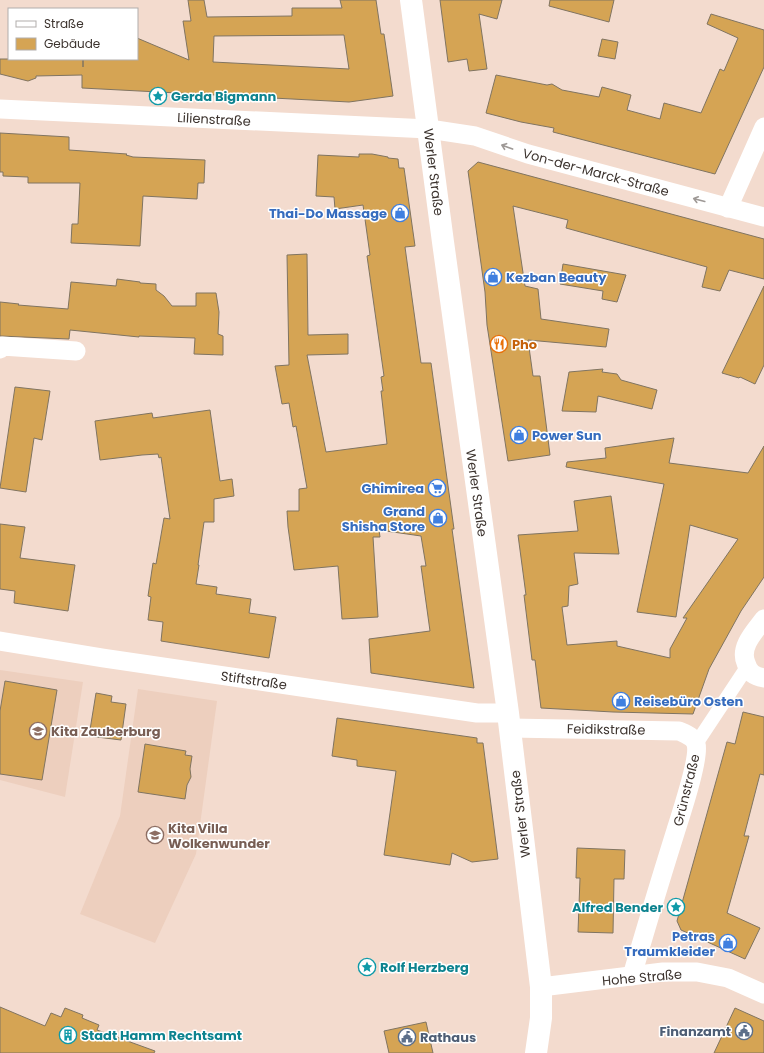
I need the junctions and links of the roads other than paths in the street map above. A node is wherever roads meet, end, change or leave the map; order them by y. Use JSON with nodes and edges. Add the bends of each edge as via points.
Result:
{"nodes":[{"id":1,"x":411,"y":0,"type":"edge"},
{"id":2,"x":0,"y":109,"type":"edge"},
{"id":3,"x":764,"y":127,"type":"edge"},
{"id":4,"x":428,"y":129,"type":"junction"},
{"id":5,"x":728,"y":208,"type":"junction"},
{"id":6,"x":764,"y":217,"type":"edge"},
{"id":7,"x":0,"y":349,"type":"edge"},
{"id":8,"x":76,"y":352,"type":"dead end"},
{"id":9,"x":764,"y":619,"type":"edge"},
{"id":10,"x":0,"y":641,"type":"edge"},
{"id":11,"x":747,"y":667,"type":"junction"},
{"id":12,"x":764,"y":678,"type":"edge"},
{"id":13,"x":509,"y":721,"type":"junction"},
{"id":14,"x":696,"y":744,"type":"junction"},
{"id":15,"x":632,"y":976,"type":"junction"},
{"id":16,"x":541,"y":987,"type":"junction"},
{"id":17,"x":764,"y":994,"type":"edge"},
{"id":18,"x":536,"y":1053,"type":"edge"}],
"edges":[{"from":1,"to":4,"type":"main road","name":"Werler Straße"},
{"from":2,"to":4,"type":"street","name":"Lilienstraße"},
{"from":3,"to":5,"type":"street"},
{"from":5,"to":4,"type":"street","name":"Von-der-Marck-Straße","one_way":true,"via":[[528,154],[475,136]]},
{"from":4,"to":13,"type":"main road","name":"Werler Straße"},
{"from":5,"to":6,"type":"street","name":"Von-der-Marck-Straße"},
{"from":7,"to":8,"type":"street","via":[[2,346]]},
{"from":9,"to":11,"type":"street","via":[[746,646],[743,656]]},
{"from":10,"to":13,"type":"street","name":"Stiftstraße","via":[[477,713]]},
{"from":11,"to":12,"type":"street","via":[[754,675]]},
{"from":11,"to":14,"type":"street","name":"Grünstraße"},
{"from":13,"to":14,"type":"street","name":"Feidikstraße","via":[[680,731],[693,738]]},
{"from":13,"to":16,"type":"main road","name":"Werler Straße"},
{"from":14,"to":15,"type":"street","name":"Grünstraße","via":[[695,762],[686,796]]},
{"from":15,"to":16,"type":"street","name":"Hohe Straße"},
{"from":15,"to":17,"type":"street","name":"Hohe Straße","via":[[663,972],[697,972],[728,978]]},
{"from":16,"to":18,"type":"main road","name":"Werler Straße","via":[[541,1018]]}]}
